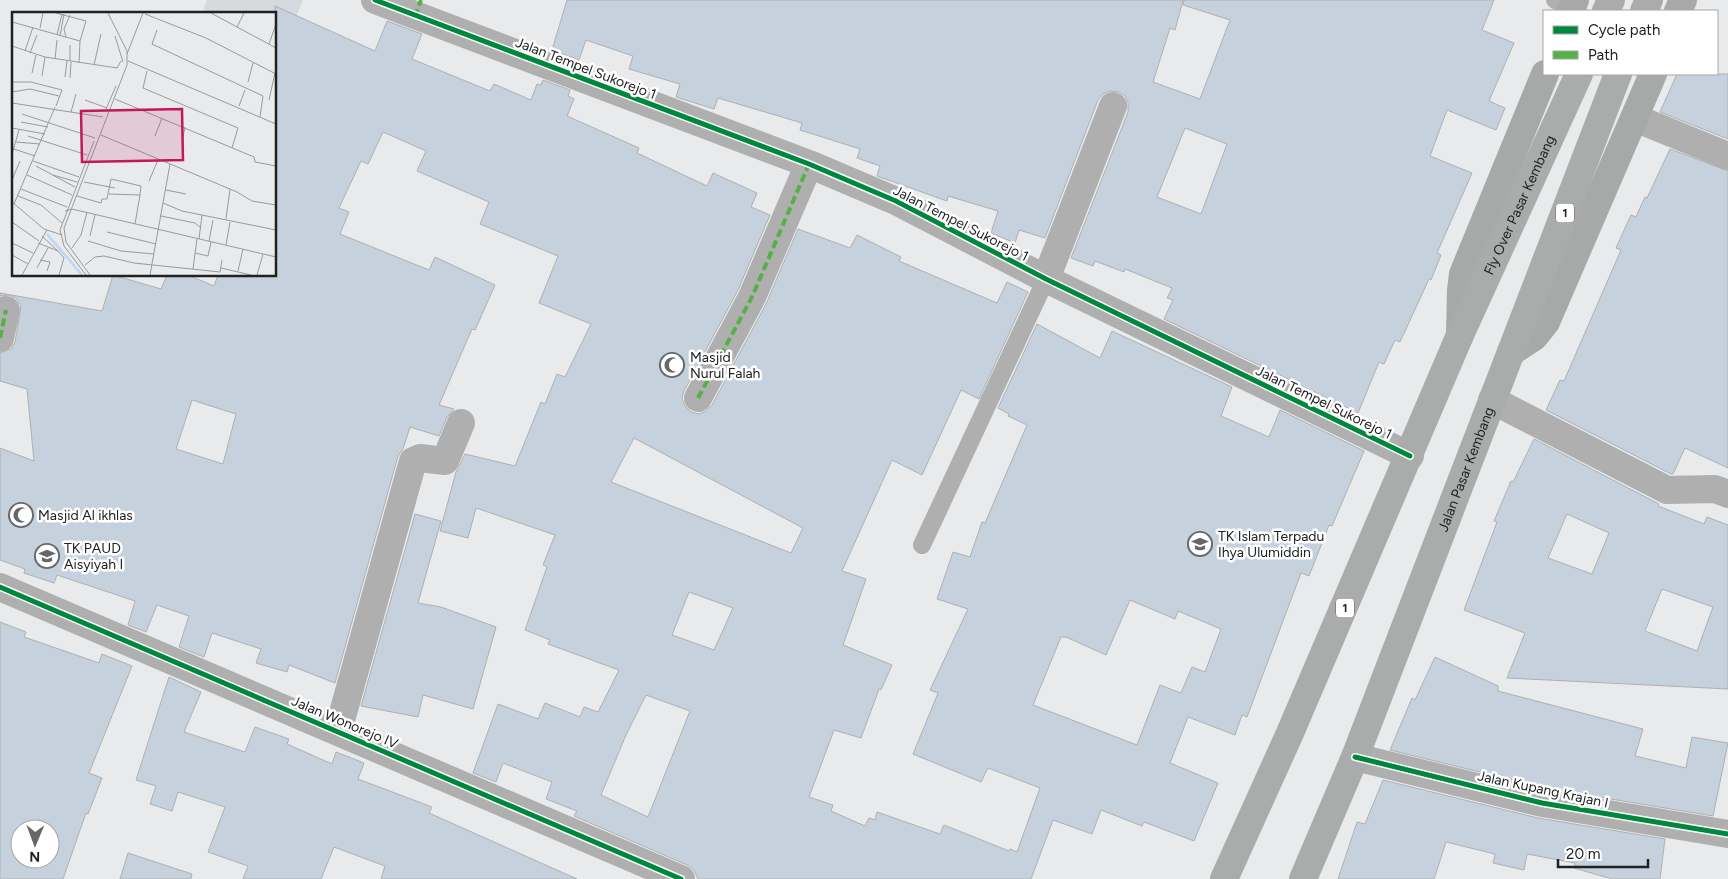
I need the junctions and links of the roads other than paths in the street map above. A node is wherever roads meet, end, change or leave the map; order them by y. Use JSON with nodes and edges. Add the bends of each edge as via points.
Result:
{"nodes":[{"id":1,"x":375,"y":0,"type":"edge"},
{"id":2,"x":418,"y":8,"type":"edge"},
{"id":3,"x":1545,"y":75,"type":"edge"},
{"id":4,"x":1579,"y":75,"type":"edge"},
{"id":5,"x":1618,"y":75,"type":"edge"},
{"id":6,"x":1653,"y":75,"type":"edge"},
{"id":7,"x":1113,"y":106,"type":"dead end"},
{"id":8,"x":1635,"y":118,"type":"junction"},
{"id":9,"x":1728,"y":156,"type":"edge"},
{"id":10,"x":809,"y":164,"type":"junction"},
{"id":11,"x":1046,"y":280,"type":"junction"},
{"id":12,"x":6,"y":310,"type":"dead end"},
{"id":13,"x":1460,"y":335,"type":"junction"},
{"id":14,"x":0,"y":338,"type":"edge"},
{"id":15,"x":1511,"y":352,"type":"junction"},
{"id":16,"x":698,"y":398,"type":"dead end"},
{"id":17,"x":1492,"y":400,"type":"junction"},
{"id":18,"x":461,"y":423,"type":"dead end"},
{"id":19,"x":1410,"y":456,"type":"junction"},
{"id":20,"x":1728,"y":494,"type":"edge"},
{"id":21,"x":922,"y":545,"type":"dead end"},
{"id":22,"x":0,"y":587,"type":"edge"},
{"id":23,"x":338,"y":731,"type":"junction"},
{"id":24,"x":1355,"y":757,"type":"junction"},
{"id":25,"x":1728,"y":834,"type":"edge"},
{"id":26,"x":681,"y":879,"type":"edge"},
{"id":27,"x":1224,"y":879,"type":"edge"},
{"id":28,"x":1303,"y":879,"type":"edge"}],
"edges":[{"from":1,"to":2,"type":"street","name":"Jalan Tempel Sukorejo 1"},
{"from":2,"to":10,"type":"street","name":"Jalan Tempel Sukorejo 1"},
{"from":3,"to":13,"type":"main road","via":[[1463,274]]},
{"from":4,"to":13,"type":"highway","name":"Fly Over Pasar Kembang","number":"1"},
{"from":5,"to":15,"type":"highway","number":"1"},
{"from":6,"to":8,"type":"main road"},
{"from":7,"to":11,"type":"street"},
{"from":8,"to":9,"type":"street"},
{"from":8,"to":15,"type":"main road","via":[[1546,322],[1534,336]]},
{"from":10,"to":11,"type":"street","name":"Jalan Tempel Sukorejo 1","via":[[896,201]]},
{"from":10,"to":16,"type":"street","via":[[752,297]]},
{"from":11,"to":19,"type":"street","name":"Jalan Tempel Sukorejo 1"},
{"from":11,"to":21,"type":"lane"},
{"from":12,"to":14,"type":"street"},
{"from":13,"to":19,"type":"highway","number":"1"},
{"from":15,"to":17,"type":"highway","name":"Jalan Pasar Kembang","number":"1"},
{"from":17,"to":20,"type":"street","via":[[1667,490],[1715,489]]},
{"from":17,"to":24,"type":"highway","name":"Jalan Pasar Kembang","number":"1"},
{"from":18,"to":23,"type":"street","via":[[445,461],[420,458],[412,461]]},
{"from":19,"to":27,"type":"highway","number":"1"},
{"from":22,"to":23,"type":"street","name":"Jalan Wonorejo IV"},
{"from":23,"to":26,"type":"street","name":"Jalan Wonorejo IV"},
{"from":24,"to":25,"type":"street","name":"Jalan Kupang Krajan I","via":[[1542,803]]},
{"from":24,"to":28,"type":"highway","name":"Jalan Pasar Kembang","number":"1"}]}
